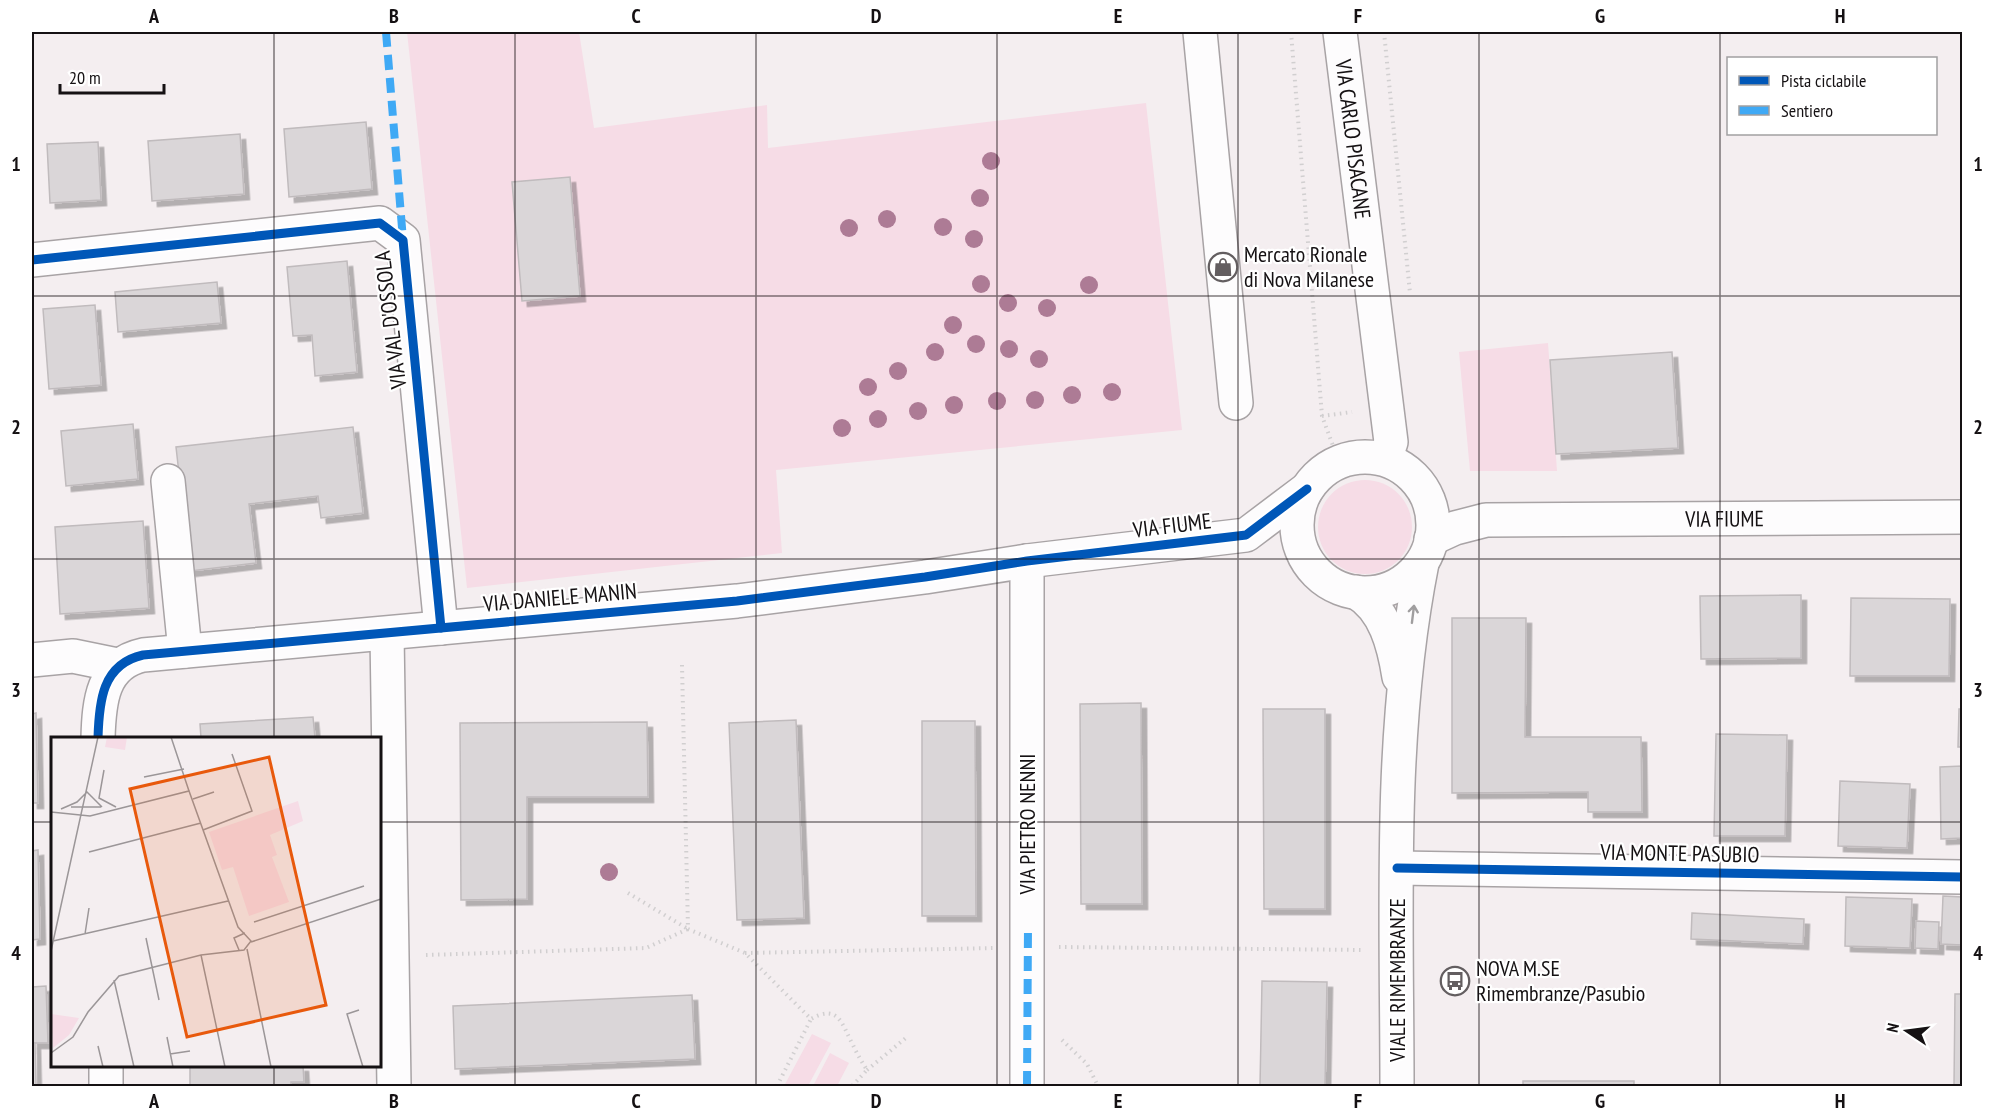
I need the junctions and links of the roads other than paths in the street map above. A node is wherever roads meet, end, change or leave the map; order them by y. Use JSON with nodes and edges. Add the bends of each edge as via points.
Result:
{"nodes":[{"id":1,"x":1200,"y":32,"type":"edge"},
{"id":2,"x":1340,"y":32,"type":"edge"},
{"id":3,"x":32,"y":260,"type":"edge"},
{"id":4,"x":1236,"y":403,"type":"dead end"},
{"id":5,"x":1385,"y":459,"type":"junction"},
{"id":6,"x":168,"y":481,"type":"dead end"},
{"id":7,"x":1307,"y":489,"type":"junction"},
{"id":8,"x":1430,"y":503,"type":"junction"},
{"id":9,"x":1962,"y":517,"type":"edge"},
{"id":10,"x":1486,"y":520,"type":"junction"},
{"id":11,"x":1246,"y":535,"type":"junction"},
{"id":12,"x":1427,"y":551,"type":"junction"},
{"id":13,"x":1027,"y":561,"type":"junction"},
{"id":14,"x":1317,"y":573,"type":"junction"},
{"id":15,"x":1356,"y":592,"type":"junction"},
{"id":16,"x":441,"y":628,"type":"junction"},
{"id":17,"x":387,"y":634,"type":"junction"},
{"id":18,"x":185,"y":651,"type":"junction"},
{"id":19,"x":32,"y":660,"type":"edge"},
{"id":20,"x":112,"y":674,"type":"junction"},
{"id":21,"x":1402,"y":693,"type":"junction"},
{"id":22,"x":98,"y":737,"type":"edge"},
{"id":23,"x":1397,"y":868,"type":"junction"},
{"id":24,"x":1962,"y":877,"type":"edge"},
{"id":25,"x":106,"y":1067,"type":"edge"},
{"id":26,"x":106,"y":1086,"type":"edge"},
{"id":27,"x":394,"y":1086,"type":"edge"},
{"id":28,"x":1027,"y":1086,"type":"edge"},
{"id":29,"x":1397,"y":1086,"type":"edge"}],
"edges":[{"from":1,"to":4,"type":"street"},
{"from":2,"to":5,"type":"street","name":"VIA CARLO PISACANE","via":[[1390,442]]},
{"from":3,"to":16,"type":"street","name":"VIA VAL D'OSSOLA","via":[[380,223],[403,240]]},
{"from":5,"to":7,"type":"street","via":[[1365,456],[1339,462],[1322,472]]},
{"from":5,"to":8,"type":"street","via":[[1411,474]]},
{"from":6,"to":18,"type":"street"},
{"from":7,"to":11,"type":"street","name":"VIA FIUME"},
{"from":7,"to":14,"type":"street","via":[[1300,505],[1297,531],[1304,554]]},
{"from":8,"to":10,"type":"street","name":"VIA FIUME"},
{"from":8,"to":12,"type":"street","via":[[1434,525]]},
{"from":9,"to":10,"type":"street","name":"VIA FIUME"},
{"from":10,"to":12,"type":"street","name":"VIA FIUME","via":[[1455,528]]},
{"from":11,"to":13,"type":"street","name":"VIA FIUME"},
{"from":11,"to":14,"type":"street","name":"VIA FIUME","via":[[1273,546]]},
{"from":12,"to":15,"type":"street","via":[[1411,576],[1389,589]]},
{"from":21,"to":12,"type":"street","name":"VIALE RIMEMBRANZE","one_way":true},
{"from":13,"to":16,"type":"street","name":"VIA DANIELE MANIN","via":[[737,601]]},
{"from":13,"to":28,"type":"street","name":"VIA PIETRO NENNI"},
{"from":14,"to":15,"type":"street","via":[[1335,586]]},
{"from":15,"to":21,"type":"street","name":"VIALE RIMEMBRANZE","via":[[1381,615],[1398,666]]},
{"from":16,"to":17,"type":"street","name":"VIA DANIELE MANIN"},
{"from":17,"to":18,"type":"street","name":"VIA DANIELE MANIN"},
{"from":17,"to":27,"type":"street"},
{"from":18,"to":20,"type":"street","name":"VIA DANIELE MANIN","via":[[143,655]]},
{"from":19,"to":20,"type":"street","via":[[73,656]]},
{"from":20,"to":22,"type":"street","via":[[100,712]]},
{"from":21,"to":23,"type":"street","name":"VIALE RIMEMBRANZE"},
{"from":23,"to":24,"type":"street","name":"VIA MONTE PASUBIO"},
{"from":23,"to":29,"type":"street","name":"VIALE RIMEMBRANZE"},
{"from":25,"to":26,"type":"street"}]}
